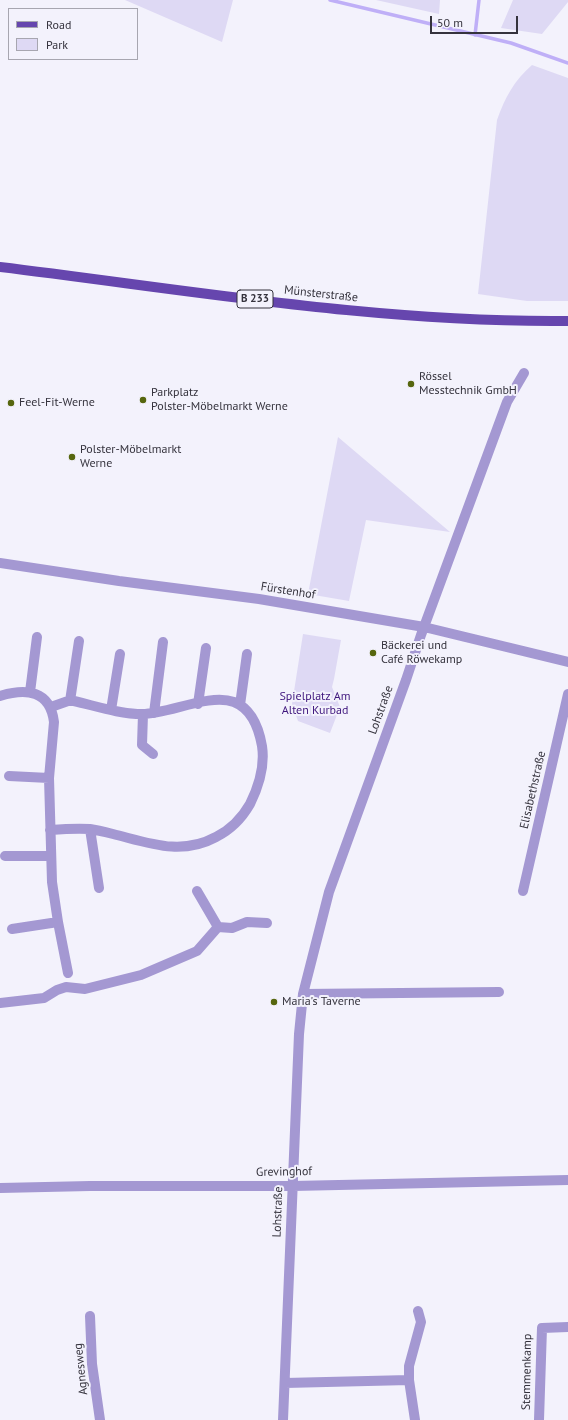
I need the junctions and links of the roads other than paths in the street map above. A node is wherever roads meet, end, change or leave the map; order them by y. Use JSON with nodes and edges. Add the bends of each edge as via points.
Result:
{"nodes":[{"id":1,"x":0,"y":267,"type":"edge"},
{"id":2,"x":568,"y":321,"type":"edge"},
{"id":3,"x":524,"y":373,"type":"dead end"},
{"id":4,"x":0,"y":563,"type":"edge"},
{"id":5,"x":424,"y":627,"type":"junction"},
{"id":6,"x":38,"y":637,"type":"dead end"},
{"id":7,"x":79,"y":641,"type":"dead end"},
{"id":8,"x":163,"y":642,"type":"dead end"},
{"id":9,"x":206,"y":648,"type":"dead end"},
{"id":10,"x":120,"y":654,"type":"dead end"},
{"id":11,"x":248,"y":654,"type":"dead end"},
{"id":12,"x":568,"y":662,"type":"edge"},
{"id":13,"x":30,"y":692,"type":"junction"},
{"id":14,"x":568,"y":694,"type":"edge"},
{"id":15,"x":0,"y":696,"type":"edge"},
{"id":16,"x":70,"y":701,"type":"junction"},
{"id":17,"x":198,"y":704,"type":"junction"},
{"id":18,"x":240,"y":705,"type":"junction"},
{"id":19,"x":51,"y":707,"type":"junction"},
{"id":20,"x":111,"y":710,"type":"junction"},
{"id":21,"x":154,"y":713,"type":"junction"},
{"id":22,"x":143,"y":714,"type":"junction"},
{"id":23,"x":153,"y":754,"type":"dead end"},
{"id":24,"x":9,"y":776,"type":"dead end"},
{"id":25,"x":49,"y":778,"type":"junction"},
{"id":26,"x":90,"y":829,"type":"junction"},
{"id":27,"x":50,"y":830,"type":"junction"},
{"id":28,"x":5,"y":856,"type":"dead end"},
{"id":29,"x":51,"y":856,"type":"junction"},
{"id":30,"x":99,"y":888,"type":"dead end"},
{"id":31,"x":197,"y":891,"type":"dead end"},
{"id":32,"x":522,"y":891,"type":"dead end"},
{"id":33,"x":58,"y":922,"type":"junction"},
{"id":34,"x":267,"y":923,"type":"dead end"},
{"id":35,"x":218,"y":927,"type":"junction"},
{"id":36,"x":12,"y":930,"type":"dead end"},
{"id":37,"x":68,"y":973,"type":"dead end"},
{"id":38,"x":500,"y":992,"type":"dead end"},
{"id":39,"x":303,"y":994,"type":"junction"},
{"id":40,"x":0,"y":1003,"type":"edge"},
{"id":41,"x":568,"y":1180,"type":"edge"},
{"id":42,"x":292,"y":1186,"type":"junction"},
{"id":43,"x":0,"y":1188,"type":"edge"},
{"id":44,"x":418,"y":1311,"type":"dead end"},
{"id":45,"x":90,"y":1316,"type":"dead end"},
{"id":46,"x":568,"y":1327,"type":"edge"},
{"id":47,"x":408,"y":1380,"type":"junction"},
{"id":48,"x":285,"y":1383,"type":"junction"},
{"id":49,"x":100,"y":1420,"type":"edge"},
{"id":50,"x":283,"y":1420,"type":"edge"},
{"id":51,"x":415,"y":1420,"type":"edge"},
{"id":52,"x":539,"y":1420,"type":"edge"}],
"edges":[{"from":1,"to":2,"type":"main road","name":"Münsterstraße","number":"B 233","via":[[386,314],[503,321]]},
{"from":3,"to":5,"type":"street","name":"Lohstraße","via":[[507,402]]},
{"from":4,"to":5,"type":"street","name":"Fürstenhof","via":[[259,599]]},
{"from":5,"to":12,"type":"street","name":"Fürstenhof"},
{"from":5,"to":39,"type":"street","name":"Lohstraße","via":[[329,892]]},
{"from":6,"to":13,"type":"street"},
{"from":7,"to":16,"type":"street"},
{"from":8,"to":21,"type":"street"},
{"from":9,"to":17,"type":"street"},
{"from":10,"to":20,"type":"street"},
{"from":11,"to":18,"type":"street"},
{"from":13,"to":15,"type":"street"},
{"from":13,"to":19,"type":"street"},
{"from":14,"to":32,"type":"street","name":"Elisabethstraße"},
{"from":16,"to":19,"type":"street"},
{"from":16,"to":20,"type":"street"},
{"from":17,"to":18,"type":"street","via":[[218,699]]},
{"from":17,"to":21,"type":"street"},
{"from":18,"to":26,"type":"street","via":[[258,729],[263,764],[254,796],[232,827],[198,845],[177,848]]},
{"from":19,"to":25,"type":"street","via":[[54,722]]},
{"from":20,"to":22,"type":"street"},
{"from":21,"to":22,"type":"street"},
{"from":22,"to":23,"type":"street","via":[[142,744]]},
{"from":24,"to":25,"type":"street"},
{"from":25,"to":27,"type":"street"},
{"from":26,"to":27,"type":"street"},
{"from":26,"to":30,"type":"street"},
{"from":27,"to":29,"type":"street"},
{"from":28,"to":29,"type":"street"},
{"from":29,"to":33,"type":"street"},
{"from":31,"to":35,"type":"street"},
{"from":33,"to":36,"type":"street"},
{"from":33,"to":37,"type":"street"},
{"from":34,"to":35,"type":"street","via":[[247,922],[232,928]]},
{"from":35,"to":40,"type":"street","via":[[197,951],[141,975],[85,990],[66,987],[44,998]]},
{"from":38,"to":39,"type":"street"},
{"from":39,"to":42,"type":"street","name":"Lohstraße"},
{"from":41,"to":42,"type":"street","name":"Grevinghof"},
{"from":42,"to":43,"type":"street","name":"Grevinghof"},
{"from":42,"to":48,"type":"street","name":"Lohstraße"},
{"from":44,"to":47,"type":"street","via":[[421,1322],[409,1366]]},
{"from":45,"to":49,"type":"street","name":"Agnesweg","via":[[92,1364]]},
{"from":46,"to":52,"type":"street","name":"Stemmenkamp","via":[[542,1328]]},
{"from":47,"to":48,"type":"street"},
{"from":47,"to":51,"type":"street"},
{"from":48,"to":50,"type":"street","name":"Lohstraße"}]}
